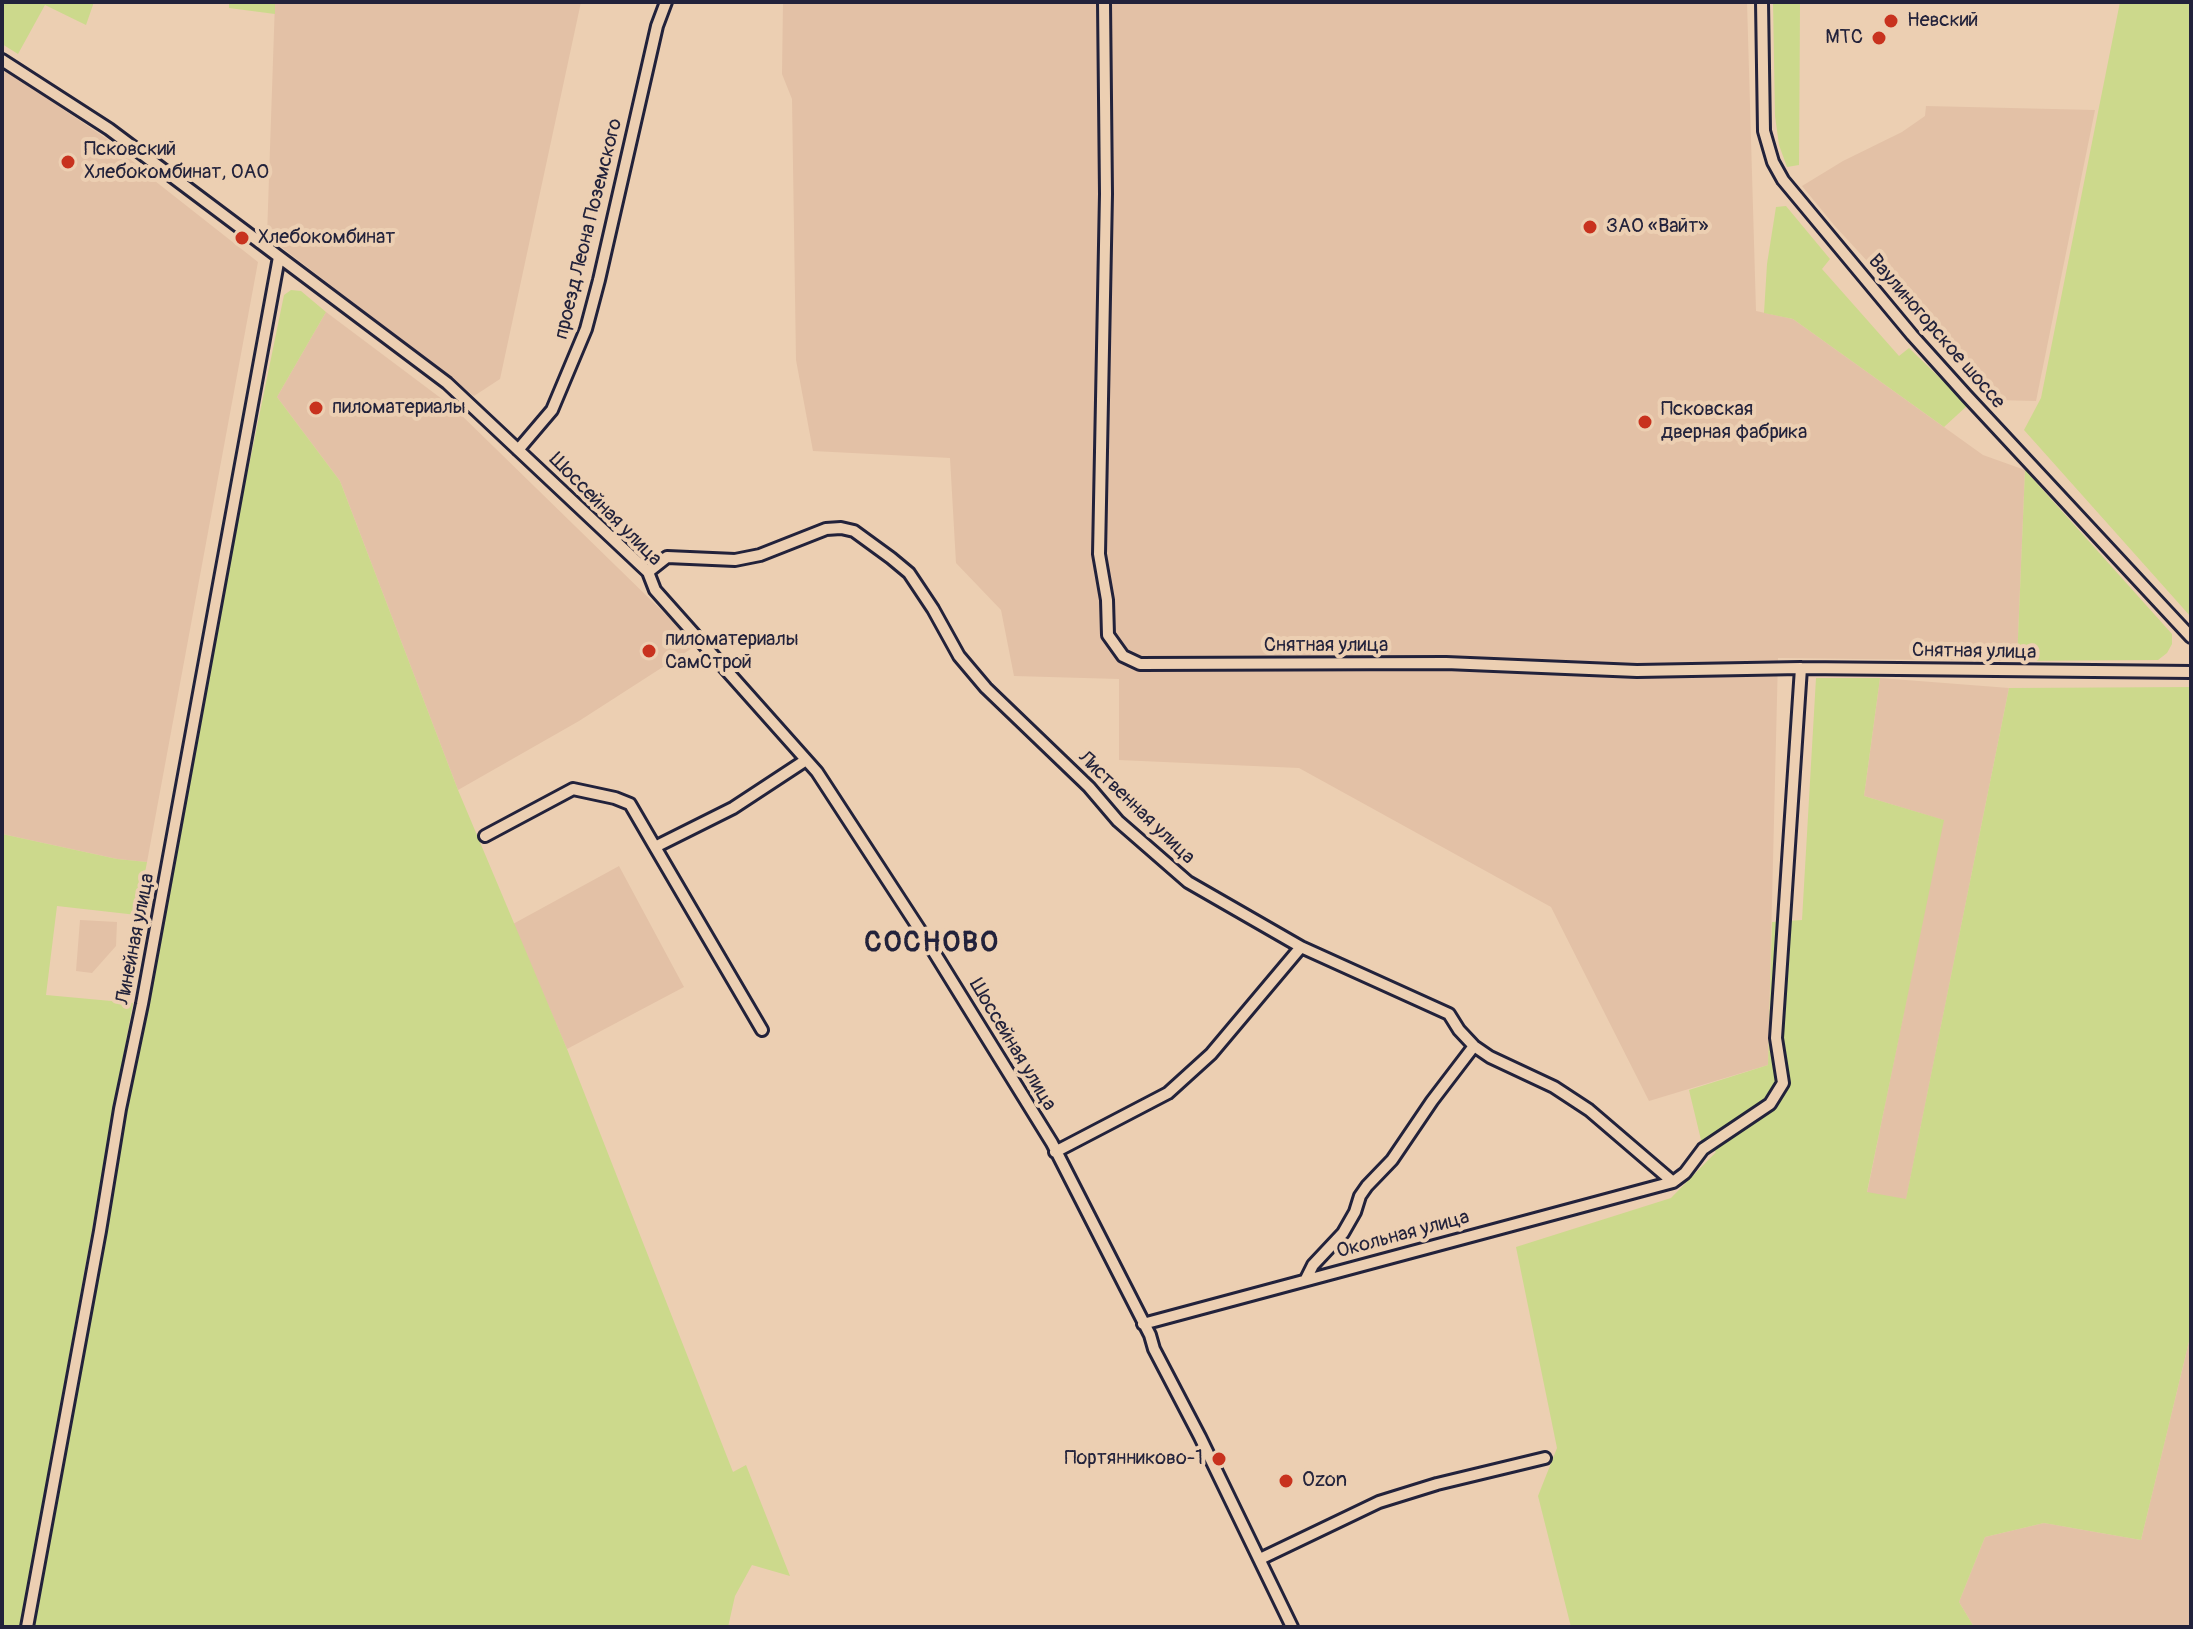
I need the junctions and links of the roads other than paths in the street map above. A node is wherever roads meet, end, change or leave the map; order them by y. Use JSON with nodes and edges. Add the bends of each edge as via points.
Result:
{"nodes":[{"id":1,"x":666,"y":2,"type":"edge"},
{"id":2,"x":1104,"y":2,"type":"edge"},
{"id":3,"x":1762,"y":2,"type":"edge"},
{"id":4,"x":2,"y":60,"type":"edge"},
{"id":5,"x":279,"y":257,"type":"junction"},
{"id":6,"x":518,"y":450,"type":"junction"},
{"id":7,"x":648,"y":572,"type":"junction"},
{"id":8,"x":2191,"y":637,"type":"edge"},
{"id":9,"x":1801,"y":668,"type":"junction"},
{"id":10,"x":2191,"y":672,"type":"edge"},
{"id":11,"x":806,"y":760,"type":"junction"},
{"id":12,"x":485,"y":836,"type":"dead end"},
{"id":13,"x":655,"y":847,"type":"junction"},
{"id":14,"x":1301,"y":947,"type":"junction"},
{"id":15,"x":762,"y":1030,"type":"dead end"},
{"id":16,"x":1474,"y":1046,"type":"junction"},
{"id":17,"x":1055,"y":1152,"type":"junction"},
{"id":18,"x":1673,"y":1182,"type":"junction"},
{"id":19,"x":1306,"y":1279,"type":"junction"},
{"id":20,"x":1143,"y":1324,"type":"junction"},
{"id":21,"x":1545,"y":1458,"type":"dead end"},
{"id":22,"x":1260,"y":1559,"type":"junction"},
{"id":23,"x":27,"y":1627,"type":"edge"},
{"id":24,"x":1292,"y":1627,"type":"edge"}],
"edges":[{"from":1,"to":6,"type":"street","name":"проезд Леона Поземского","via":[[586,329],[552,410]]},
{"from":2,"to":9,"type":"street","name":"Снятная улица","via":[[1099,554],[1108,635],[1123,656],[1140,664]]},
{"from":3,"to":8,"type":"street","name":"Ваулиногорское шоссе","via":[[1764,131],[1783,180],[1912,335]]},
{"from":4,"to":5,"type":"street","name":"Шоссейная улица","via":[[109,129]]},
{"from":5,"to":6,"type":"street","name":"Шоссейная улица","via":[[447,383]]},
{"from":5,"to":23,"type":"street","name":"Линейная улица"},
{"from":6,"to":7,"type":"street","name":"Шоссейная улица"},
{"from":7,"to":11,"type":"street","name":"Шоссейная улица","via":[[655,590]]},
{"from":7,"to":14,"type":"street","name":"Лиственная улица","via":[[667,557],[735,560],[826,529],[854,531],[909,573],[977,678],[1118,821],[1188,882]]},
{"from":9,"to":10,"type":"street","name":"Снятная улица"},
{"from":9,"to":18,"type":"street","via":[[1776,1038],[1783,1083],[1770,1104],[1703,1149]]},
{"from":11,"to":13,"type":"street","via":[[733,808]]},
{"from":11,"to":17,"type":"street","name":"Шоссейная улица","via":[[929,944]]},
{"from":12,"to":13,"type":"street","via":[[573,789],[630,804]]},
{"from":13,"to":15,"type":"street"},
{"from":14,"to":16,"type":"street","name":"Лиственная улица","via":[[1449,1014]]},
{"from":14,"to":17,"type":"street","via":[[1211,1054],[1168,1093]]},
{"from":16,"to":18,"type":"street","name":"Лиственная улица","via":[[1589,1110]]},
{"from":16,"to":19,"type":"street","via":[[1392,1160],[1367,1186],[1343,1233]]},
{"from":17,"to":20,"type":"street","name":"Шоссейная улица"},
{"from":18,"to":19,"type":"street","name":"Окольная улица"},
{"from":19,"to":20,"type":"street","name":"Окольная улица"},
{"from":20,"to":22,"type":"street","name":"Шоссейная улица"},
{"from":21,"to":22,"type":"street","via":[[1379,1502]]},
{"from":22,"to":24,"type":"street","name":"Шоссейная улица"}]}
